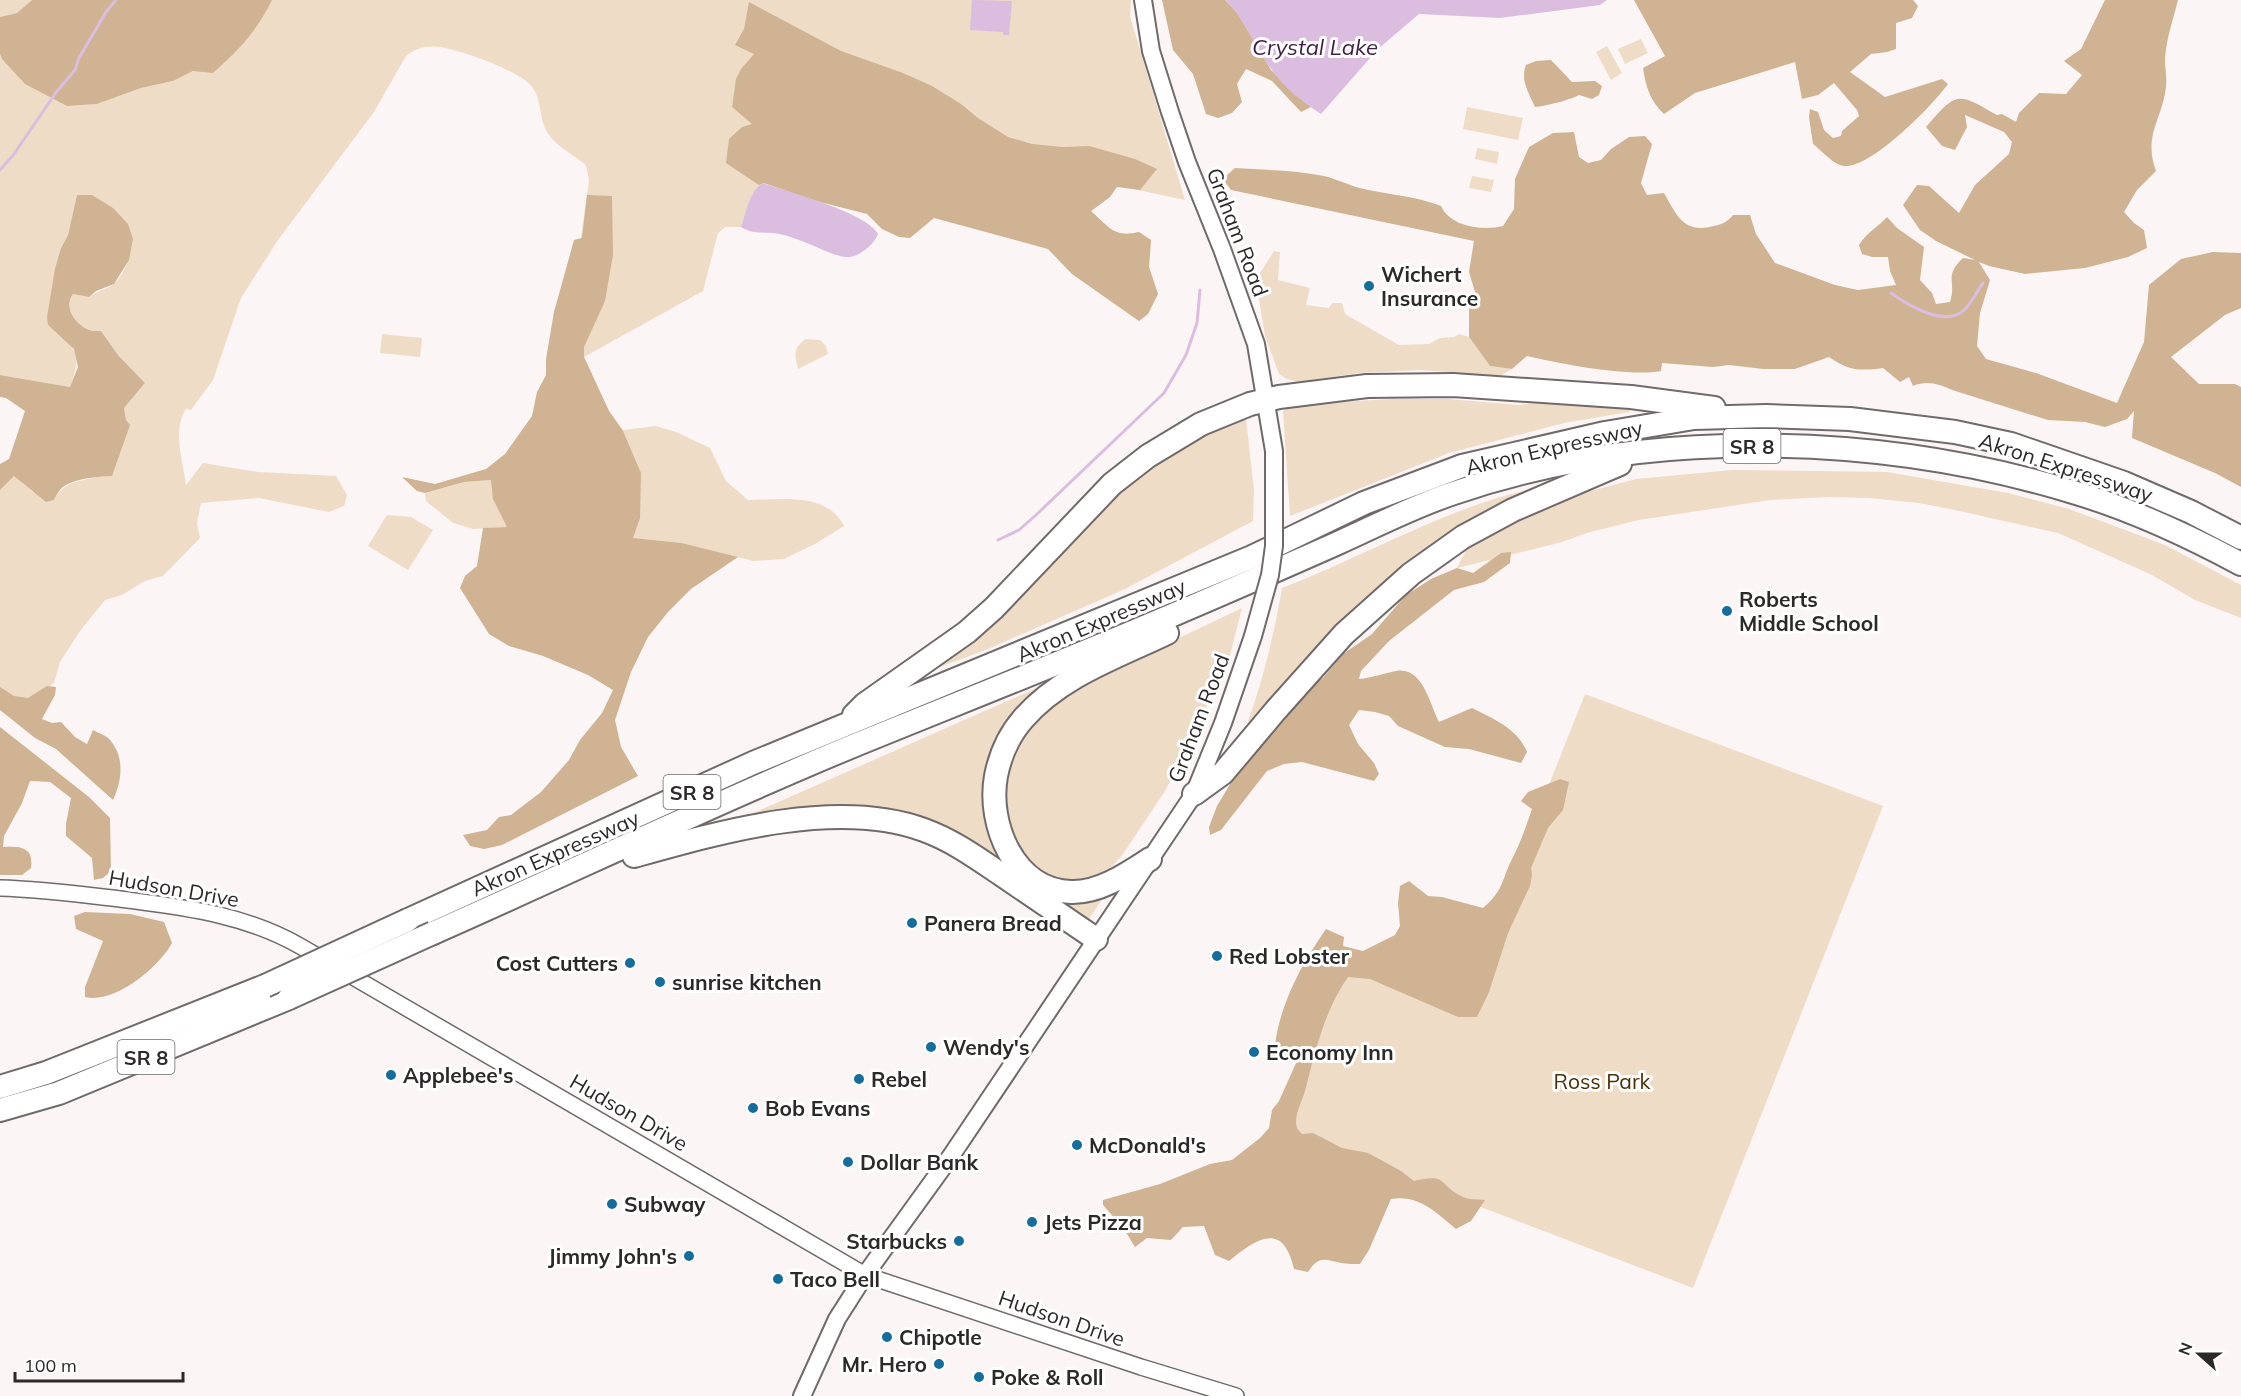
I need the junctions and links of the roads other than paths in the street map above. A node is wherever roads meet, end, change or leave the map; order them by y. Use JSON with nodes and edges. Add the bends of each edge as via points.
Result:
{"nodes":[{"id":1,"x":1143,"y":0,"type":"edge"},
{"id":2,"x":1267,"y":400,"type":"junction"},
{"id":3,"x":1766,"y":416,"type":"junction"},
{"id":4,"x":1719,"y":446,"type":"junction"},
{"id":5,"x":2241,"y":538,"type":"edge"},
{"id":6,"x":2241,"y":564,"type":"edge"},
{"id":7,"x":1264,"y":574,"type":"junction"},
{"id":8,"x":844,"y":726,"type":"junction"},
{"id":9,"x":1194,"y":794,"type":"junction"},
{"id":10,"x":1150,"y":859,"type":"junction"},
{"id":11,"x":563,"y":875,"type":"junction"},
{"id":12,"x":0,"y":888,"type":"edge"},
{"id":13,"x":1096,"y":939,"type":"junction"},
{"id":14,"x":0,"y":1087,"type":"edge"},
{"id":15,"x":0,"y":1110,"type":"edge"},
{"id":16,"x":866,"y":1275,"type":"junction"},
{"id":17,"x":802,"y":1396,"type":"edge"},
{"id":18,"x":1236,"y":1396,"type":"edge"}],
"edges":[{"from":1,"to":2,"type":"main road","name":"Graham Road","via":[[1151,51],[1186,162],[1256,344]]},
{"from":2,"to":3,"type":"highway","via":[[1367,386],[1453,385],[1631,397]]},
{"from":2,"to":8,"type":"highway","via":[[1202,424],[1148,456],[1112,484],[968,632],[865,704]]},
{"from":2,"to":9,"type":"main road","name":"Graham Road","bridge":true,"via":[[1274,451],[1271,565],[1253,636]]},
{"from":3,"to":5,"type":"highway","name":"Akron Expressway","number":"SR 8","via":[[1850,419],[1955,432],[2011,444],[2142,491]]},
{"from":3,"to":8,"type":"highway","name":"Akron Expressway","number":"SR 8","via":[[1694,418],[1605,432],[1462,466],[1364,503],[1252,557]]},
{"from":4,"to":6,"type":"highway","name":"Akron Expressway","number":"SR 8","via":[[1812,447],[1995,471],[2125,510]]},
{"from":4,"to":7,"type":"highway","name":"Akron Expressway","number":"SR 8","via":[[1558,464],[1452,493]]},
{"from":4,"to":9,"type":"highway","via":[[1617,464],[1463,537],[1411,574],[1344,634],[1222,773]]},
{"from":7,"to":10,"type":"highway","via":[[1226,605],[1068,680],[1021,721],[1001,758],[994,792],[999,826],[1013,859],[1035,881],[1061,891],[1086,890],[1124,876]]},
{"from":7,"to":11,"type":"highway","name":"Akron Expressway","number":"SR 8","via":[[845,750]]},
{"from":8,"to":14,"type":"highway","name":"Akron Expressway","number":"SR 8","bridge":true,"via":[[753,763],[265,986],[46,1073]]},
{"from":9,"to":10,"type":"main road","name":"Graham Road"},
{"from":10,"to":13,"type":"main road","name":"Graham Road"},
{"from":11,"to":13,"type":"highway","via":[[774,824],[846,816],[875,819],[909,825],[941,837]]},
{"from":11,"to":15,"type":"highway","name":"Akron Expressway","number":"SR 8","bridge":true,"via":[[289,998],[59,1093]]},
{"from":12,"to":16,"type":"street","name":"Hudson Drive","via":[[66,892],[201,910],[262,928],[300,946]]},
{"from":13,"to":16,"type":"main road","name":"Graham Road"},
{"from":16,"to":17,"type":"main road","name":"Graham Road","via":[[837,1319]]},
{"from":16,"to":18,"type":"street","name":"Hudson Drive"}]}
